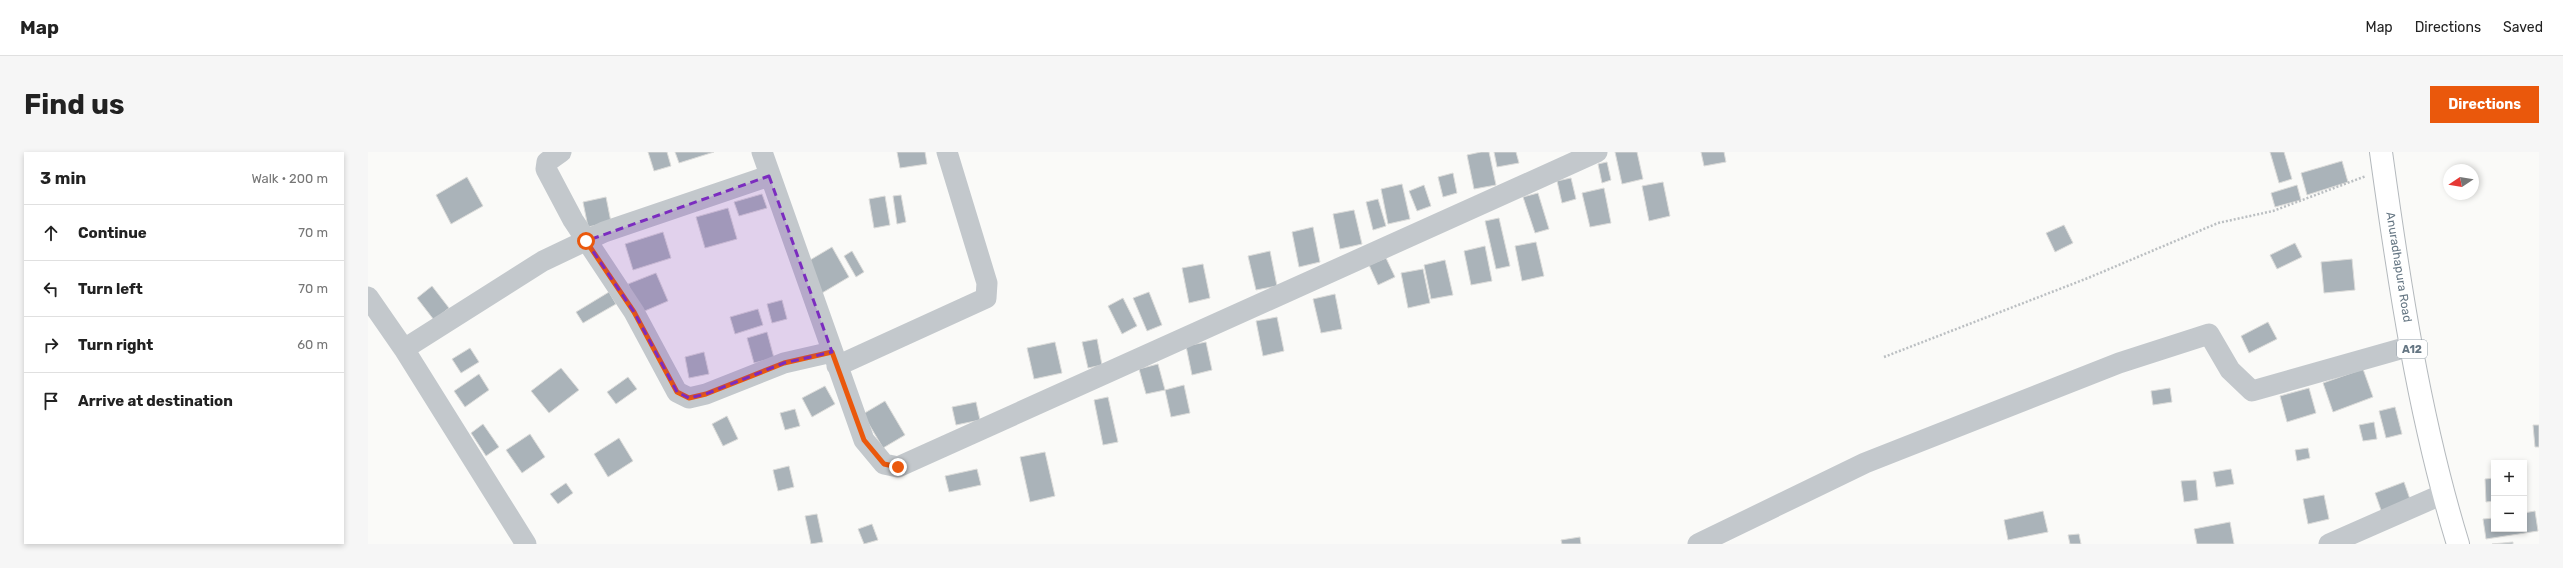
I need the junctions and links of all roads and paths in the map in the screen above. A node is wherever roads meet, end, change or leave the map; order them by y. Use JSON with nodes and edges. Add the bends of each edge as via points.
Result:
{"nodes":[{"id":1,"x":561,"y":152,"type":"edge"},
{"id":2,"x":762,"y":152,"type":"edge"},
{"id":3,"x":947,"y":152,"type":"edge"},
{"id":4,"x":1597,"y":152,"type":"edge"},
{"id":5,"x":2383,"y":161,"type":"edge"},
{"id":6,"x":769,"y":176,"type":"junction"},
{"id":7,"x":586,"y":241,"type":"junction"},
{"id":8,"x":368,"y":297,"type":"edge"},
{"id":9,"x":2411,"y":346,"type":"junction"},
{"id":10,"x":404,"y":349,"type":"junction"},
{"id":11,"x":1884,"y":357,"type":"dead end"},
{"id":12,"x":835,"y":359,"type":"junction"},
{"id":13,"x":2443,"y":494,"type":"junction"},
{"id":14,"x":526,"y":544,"type":"edge"},
{"id":15,"x":1698,"y":544,"type":"edge"},
{"id":16,"x":2329,"y":544,"type":"edge"},
{"id":17,"x":2458,"y":544,"type":"edge"}],
"edges":[{"from":1,"to":7,"type":"street","via":[[547,162],[546,169]]},
{"from":2,"to":6,"type":"street"},
{"from":3,"to":12,"type":"street","via":[[987,283],[986,298]]},
{"from":4,"to":12,"type":"street","via":[[898,467],[884,464],[864,440]]},
{"from":5,"to":9,"type":"highway","name":"Anuradhapura Road","number":"A12"},
{"from":5,"to":11,"type":"path","via":[[2273,211],[2218,223],[2088,278]]},
{"from":6,"to":7,"type":"street","via":[[662,211]]},
{"from":6,"to":12,"type":"street"},
{"from":7,"to":10,"type":"street","via":[[543,261]]},
{"from":7,"to":12,"type":"street","via":[[634,312],[677,392],[689,398],[706,394],[784,363]]},
{"from":8,"to":10,"type":"street"},
{"from":9,"to":13,"type":"highway","name":"Anuradhapura Road","number":"A12"},
{"from":9,"to":15,"type":"street","via":[[2252,391],[2230,370],[2209,334],[2119,363],[1865,463]]},
{"from":10,"to":14,"type":"street"},
{"from":13,"to":16,"type":"street"},
{"from":13,"to":17,"type":"highway","name":"Anuradhapura Road","number":"A12"}]}
